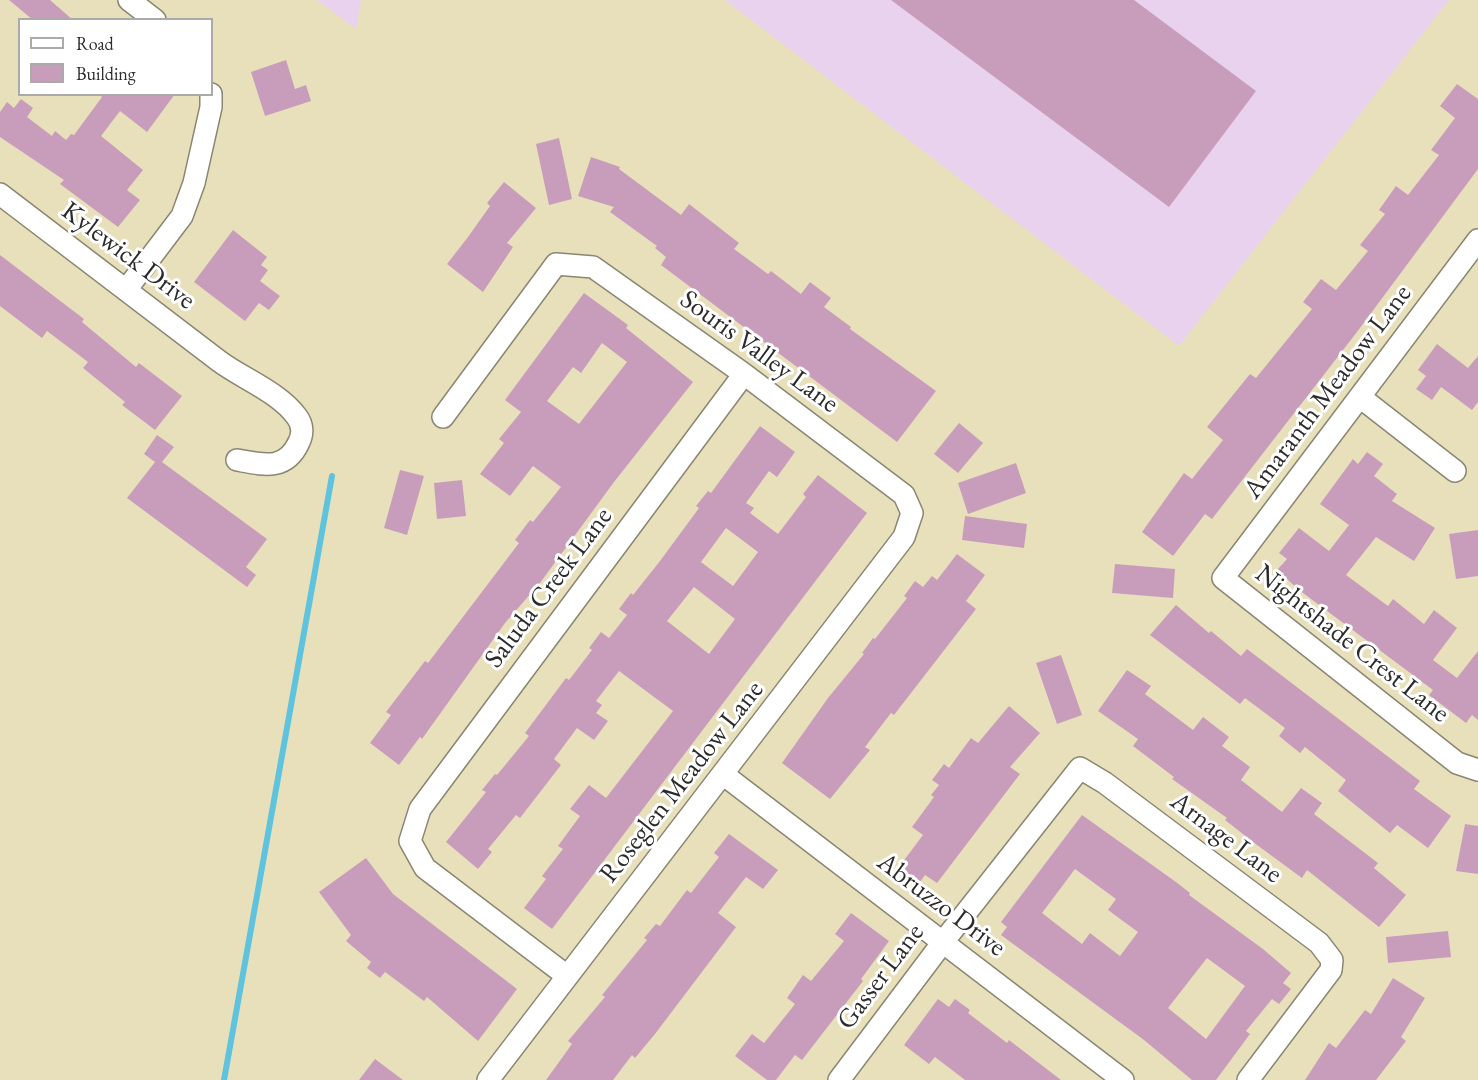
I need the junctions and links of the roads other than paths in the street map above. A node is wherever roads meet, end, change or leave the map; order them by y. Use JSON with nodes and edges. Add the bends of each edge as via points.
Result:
{"nodes":[{"id":1,"x":129,"y":0,"type":"edge"},
{"id":2,"x":152,"y":18,"type":"edge"},
{"id":3,"x":211,"y":96,"type":"edge"},
{"id":4,"x":0,"y":194,"type":"edge"},
{"id":5,"x":1478,"y":240,"type":"edge"},
{"id":6,"x":126,"y":290,"type":"junction"},
{"id":7,"x":744,"y":374,"type":"junction"},
{"id":8,"x":1360,"y":397,"type":"junction"},
{"id":9,"x":442,"y":417,"type":"dead end"},
{"id":10,"x":237,"y":460,"type":"dead end"},
{"id":11,"x":1455,"y":471,"type":"dead end"},
{"id":12,"x":912,"y":513,"type":"joint"},
{"id":13,"x":1223,"y":578,"type":"joint"},
{"id":14,"x":1080,"y":768,"type":"joint"},
{"id":15,"x":1478,"y":770,"type":"edge"},
{"id":16,"x":724,"y":775,"type":"junction"},
{"id":17,"x":943,"y":942,"type":"junction"},
{"id":18,"x":567,"y":976,"type":"junction"},
{"id":19,"x":488,"y":1080,"type":"edge"},
{"id":20,"x":839,"y":1080,"type":"edge"},
{"id":21,"x":1123,"y":1080,"type":"edge"},
{"id":22,"x":1248,"y":1080,"type":"edge"}],
"edges":[{"from":1,"to":2,"type":"street"},
{"from":3,"to":6,"type":"street","via":[[194,183],[182,216]]},
{"from":4,"to":6,"type":"street","name":"Kylewick Drive"},
{"from":5,"to":8,"type":"street","name":"Amaranth Meadow Lane"},
{"from":6,"to":10,"type":"street","name":"Kylewick Drive","via":[[299,418],[303,434],[285,463],[265,466]]},
{"from":7,"to":9,"type":"street","name":"Souris Valley Lane","via":[[593,267],[556,264]]},
{"from":7,"to":12,"type":"street","name":"Souris Valley Lane","via":[[904,495]]},
{"from":7,"to":18,"type":"street","name":"Saluda Creek Lane","via":[[420,809],[410,841],[425,868]]},
{"from":8,"to":11,"type":"street"},
{"from":8,"to":13,"type":"street","name":"Amaranth Meadow Lane"},
{"from":12,"to":16,"type":"street","name":"Roseglen Meadow Lane","via":[[904,537]]},
{"from":13,"to":15,"type":"street","name":"Nightshade Crest Lane","via":[[1457,763]]},
{"from":14,"to":17,"type":"street","name":"Gasser Lane"},
{"from":14,"to":22,"type":"street","name":"Arnage Lane","via":[[1318,943],[1332,960],[1330,970]]},
{"from":16,"to":17,"type":"street","name":"Abruzzo Drive"},
{"from":16,"to":18,"type":"street","name":"Roseglen Meadow Lane"},
{"from":17,"to":20,"type":"street","name":"Gasser Lane"},
{"from":17,"to":21,"type":"street","name":"Abruzzo Drive"},
{"from":18,"to":19,"type":"street","name":"Roseglen Meadow Lane"}]}
